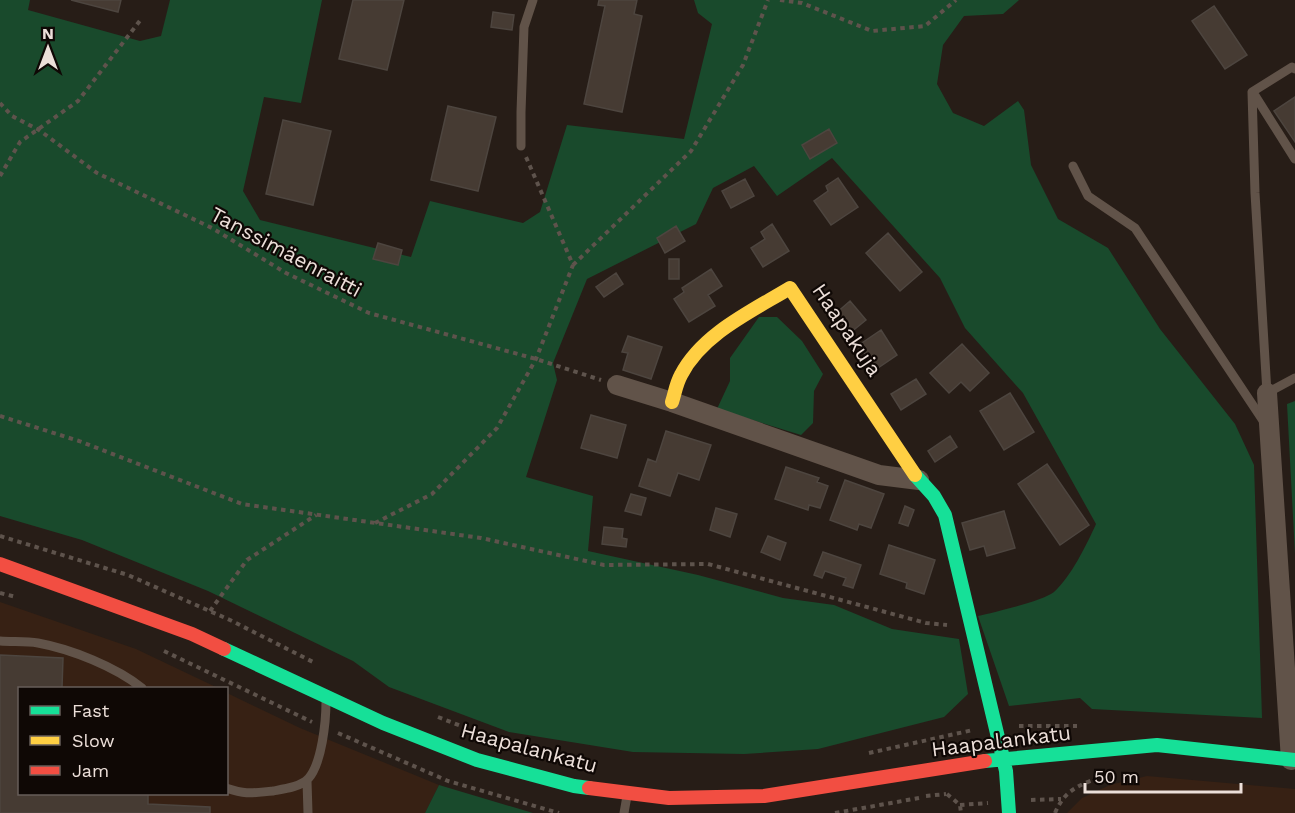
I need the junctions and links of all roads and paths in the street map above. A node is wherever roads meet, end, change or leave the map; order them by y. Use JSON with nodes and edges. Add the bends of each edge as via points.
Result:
{"nodes":[{"id":1,"x":533,"y":0,"type":"edge"},
{"id":2,"x":768,"y":0,"type":"edge"},
{"id":3,"x":780,"y":0,"type":"edge"},
{"id":4,"x":956,"y":0,"type":"edge"},
{"id":5,"x":142,"y":18,"type":"dead end"},
{"id":6,"x":1295,"y":69,"type":"edge"},
{"id":7,"x":1252,"y":92,"type":"junction"},
{"id":8,"x":0,"y":103,"type":"edge"},
{"id":9,"x":39,"y":130,"type":"junction"},
{"id":10,"x":521,"y":147,"type":"joint"},
{"id":11,"x":1295,"y":159,"type":"edge"},
{"id":12,"x":1073,"y":166,"type":"dead end"},
{"id":13,"x":0,"y":176,"type":"edge"},
{"id":14,"x":573,"y":265,"type":"junction"},
{"id":15,"x":536,"y":359,"type":"junction"},
{"id":16,"x":1295,"y":378,"type":"edge"},
{"id":17,"x":616,"y":385,"type":"joint"},
{"id":18,"x":1267,"y":393,"type":"junction"},
{"id":19,"x":672,"y":402,"type":"junction"},
{"id":20,"x":0,"y":416,"type":"edge"},
{"id":21,"x":1270,"y":432,"type":"junction"},
{"id":22,"x":918,"y":480,"type":"junction"},
{"id":23,"x":317,"y":515,"type":"junction"},
{"id":24,"x":374,"y":523,"type":"junction"},
{"id":25,"x":0,"y":536,"type":"edge"},
{"id":26,"x":0,"y":564,"type":"edge"},
{"id":27,"x":0,"y":593,"type":"edge"},
{"id":28,"x":21,"y":599,"type":"dead end"},
{"id":29,"x":210,"y":611,"type":"junction"},
{"id":30,"x":972,"y":628,"type":"junction"},
{"id":31,"x":0,"y":641,"type":"edge"},
{"id":32,"x":154,"y":647,"type":"dead end"},
{"id":33,"x":313,"y":662,"type":"dead end"},
{"id":34,"x":141,"y":687,"type":"edge"},
{"id":35,"x":326,"y":696,"type":"junction"},
{"id":36,"x":428,"y":713,"type":"dead end"},
{"id":37,"x":995,"y":726,"type":"junction"},
{"id":38,"x":326,"y":728,"type":"junction"},
{"id":39,"x":500,"y":740,"type":"dead end"},
{"id":40,"x":859,"y":756,"type":"dead end"},
{"id":41,"x":1004,"y":758,"type":"junction"},
{"id":42,"x":1293,"y":760,"type":"edge"},
{"id":43,"x":1115,"y":771,"type":"dead end"},
{"id":44,"x":307,"y":781,"type":"junction"},
{"id":45,"x":228,"y":789,"type":"edge"},
{"id":46,"x":627,"y":793,"type":"junction"},
{"id":47,"x":946,"y":794,"type":"dead end"},
{"id":48,"x":309,"y":813,"type":"edge"},
{"id":49,"x":559,"y":813,"type":"edge"},
{"id":50,"x":624,"y":813,"type":"edge"},
{"id":51,"x":836,"y":813,"type":"edge"},
{"id":52,"x":1009,"y":813,"type":"edge"},
{"id":53,"x":1055,"y":813,"type":"edge"}],
"edges":[{"from":1,"to":10,"type":"lane","via":[[524,27]]},
{"from":2,"to":14,"type":"path","via":[[743,65],[691,151]]},
{"from":3,"to":4,"type":"path","via":[[802,3],[872,31],[925,26]]},
{"from":5,"to":9,"type":"path","via":[[78,101]]},
{"from":6,"to":7,"type":"lane","via":[[1292,66]]},
{"from":7,"to":11,"type":"lane"},
{"from":7,"to":18,"type":"lane"},
{"from":8,"to":9,"type":"path","name":"Tanssimäenraitti","via":[[12,116]]},
{"from":9,"to":13,"type":"path","via":[[20,142]]},
{"from":9,"to":15,"type":"path","name":"Tanssimäenraitti","via":[[97,173],[212,228],[286,273],[369,313]]},
{"from":10,"to":14,"type":"path"},
{"from":12,"to":21,"type":"lane","via":[[1088,196],[1135,228]]},
{"from":14,"to":15,"type":"path"},
{"from":15,"to":17,"type":"path","name":"Tanssimäenraitti"},
{"from":15,"to":24,"type":"path","via":[[496,429],[432,494]]},
{"from":16,"to":18,"type":"lane"},
{"from":17,"to":19,"type":"street"},
{"from":18,"to":21,"type":"street"},
{"from":19,"to":22,"type":"street","via":[[879,476]]},
{"from":19,"to":22,"type":"street","name":"Haapakuja","via":[[681,372],[697,350],[790,288]]},
{"from":20,"to":23,"type":"path","via":[[79,441],[242,504]]},
{"from":21,"to":42,"type":"street"},
{"from":22,"to":30,"type":"street","name":"Haapakuja","via":[[945,515]]},
{"from":23,"to":24,"type":"path"},
{"from":23,"to":29,"type":"path","via":[[247,560]]},
{"from":24,"to":30,"type":"path","via":[[481,538],[604,565],[708,564],[926,622]]},
{"from":25,"to":29,"type":"path","via":[[128,575]]},
{"from":26,"to":35,"type":"street","name":"Haapalankatu","via":[[192,634]]},
{"from":27,"to":28,"type":"path"},
{"from":29,"to":33,"type":"path"},
{"from":30,"to":37,"type":"street","name":"Haapakuja"},
{"from":31,"to":34,"type":"lane","via":[[38,643],[68,651],[127,676]]},
{"from":32,"to":38,"type":"path"},
{"from":35,"to":38,"type":"lane"},
{"from":35,"to":46,"type":"street","name":"Haapalankatu","via":[[477,760],[574,786]]},
{"from":36,"to":39,"type":"path"},
{"from":37,"to":40,"type":"path"},
{"from":37,"to":41,"type":"street","name":"Haapakuja"},
{"from":38,"to":44,"type":"lane"},
{"from":38,"to":49,"type":"path","via":[[448,781]]},
{"from":41,"to":42,"type":"street","name":"Haapalankatu","via":[[1157,745]]},
{"from":41,"to":46,"type":"street","name":"Haapalankatu","via":[[764,796],[669,798]]},
{"from":41,"to":52,"type":"street","name":"Haapakuja"},
{"from":43,"to":53,"type":"path","via":[[1075,788],[1061,799]]},
{"from":44,"to":45,"type":"lane","via":[[286,789],[245,794]]},
{"from":44,"to":48,"type":"lane"},
{"from":46,"to":50,"type":"lane"},
{"from":47,"to":51,"type":"path"}]}
